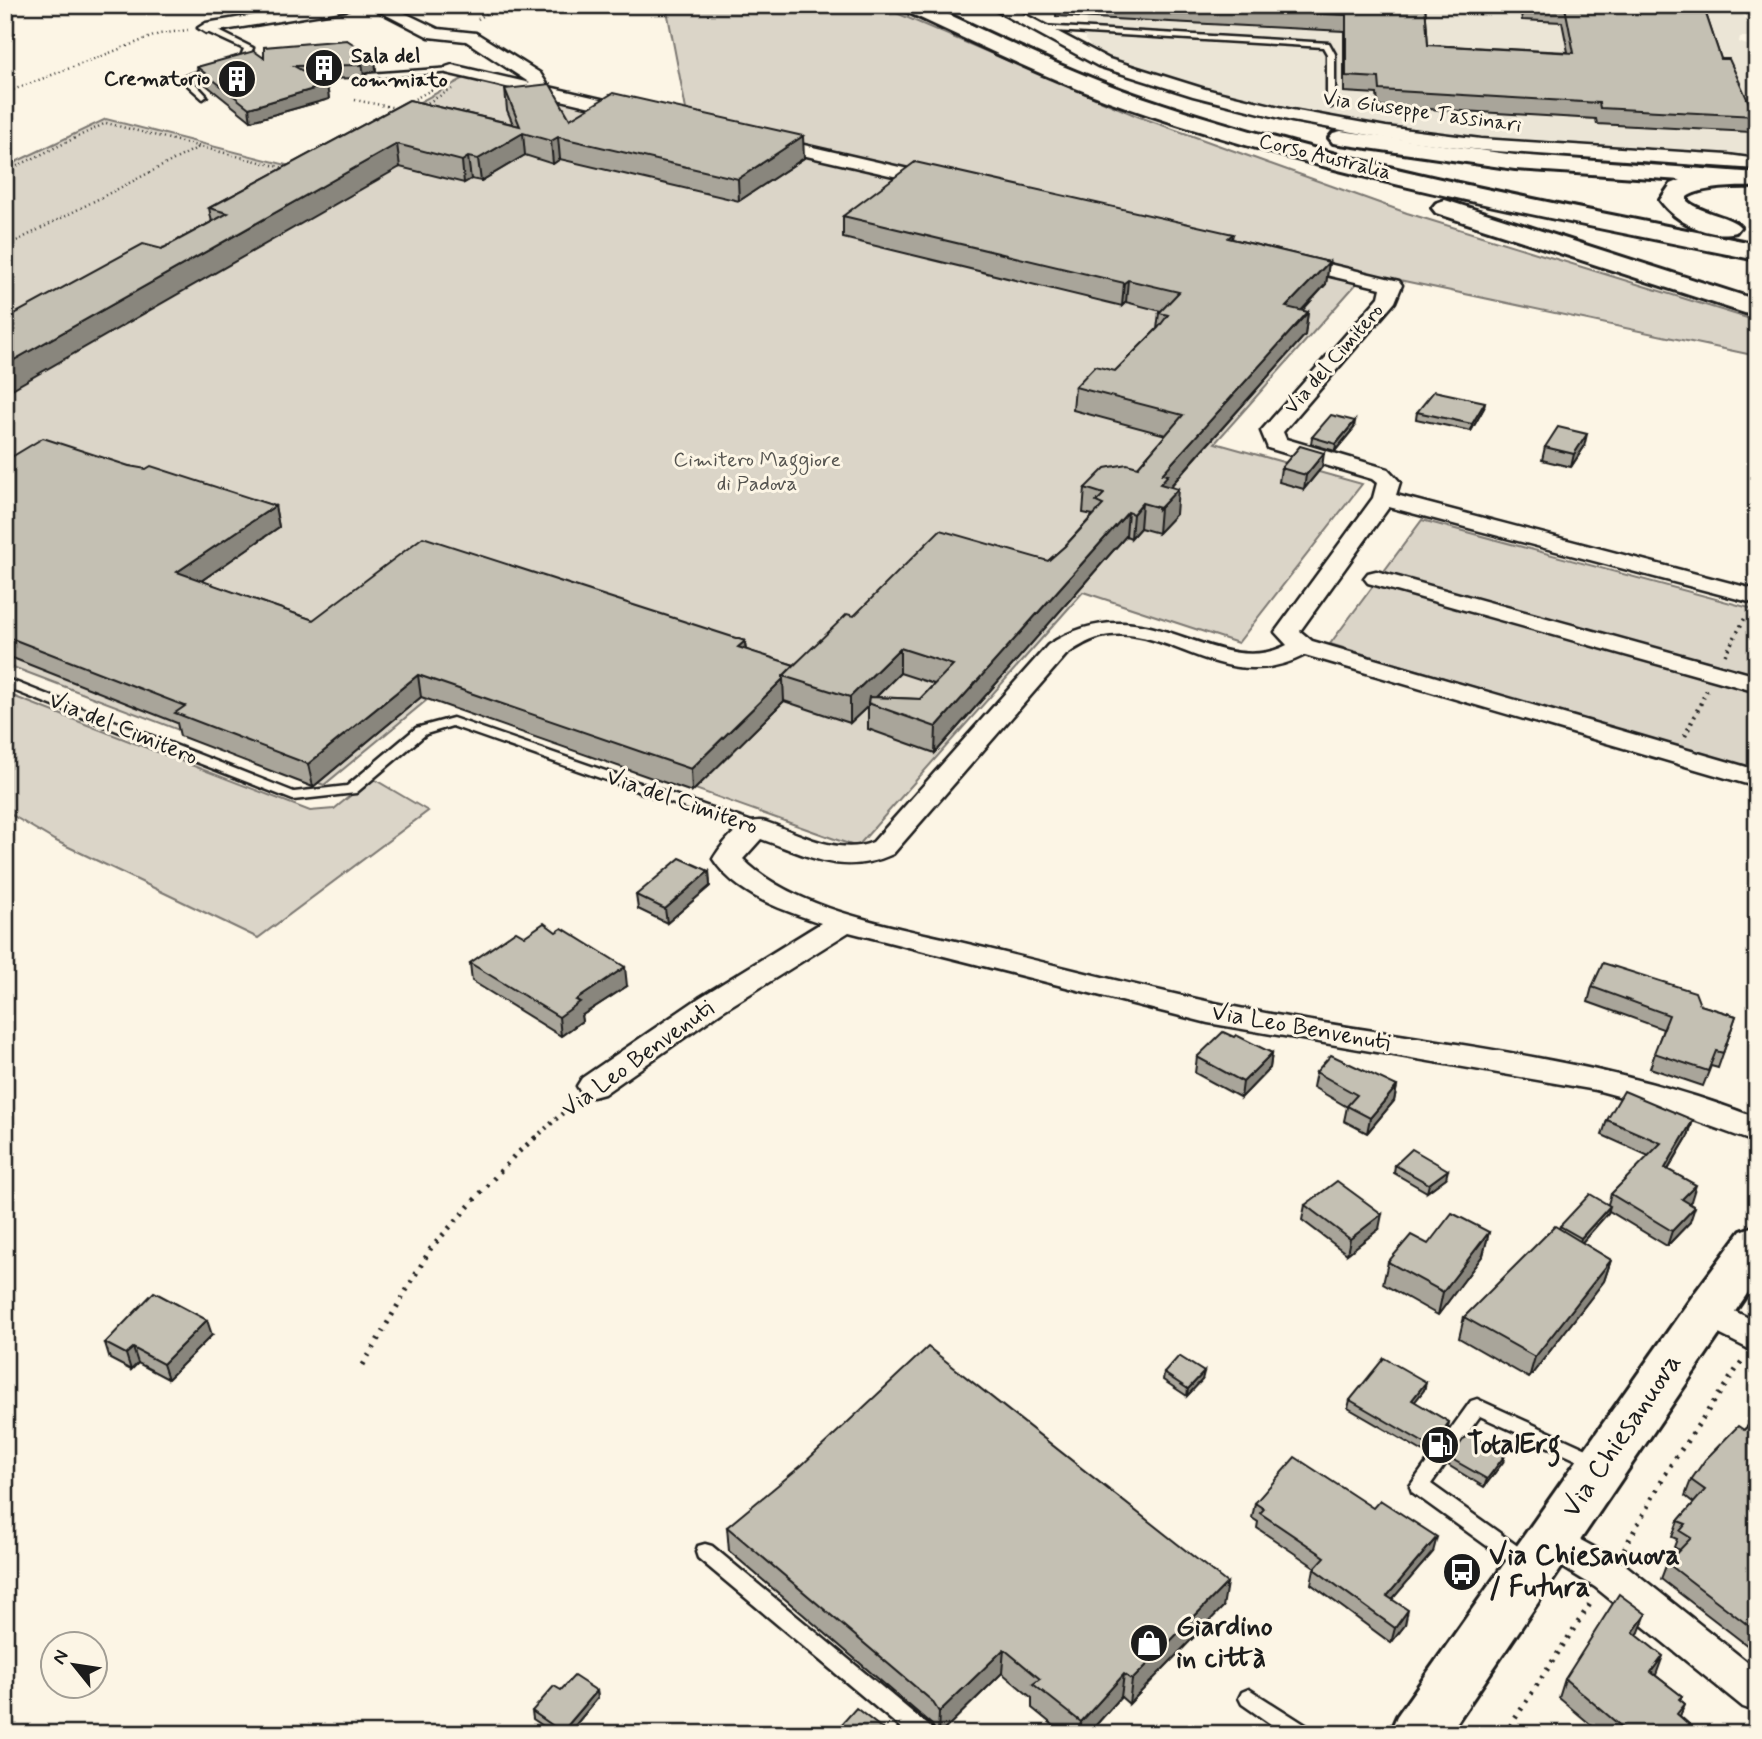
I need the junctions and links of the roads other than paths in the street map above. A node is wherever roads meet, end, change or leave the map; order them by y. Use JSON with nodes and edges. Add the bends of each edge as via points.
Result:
{"nodes":[{"id":1,"x":346,"y":5,"type":"edge"},
{"id":2,"x":375,"y":5,"type":"edge"},
{"id":3,"x":911,"y":5,"type":"edge"},
{"id":4,"x":933,"y":5,"type":"edge"},
{"id":5,"x":995,"y":5,"type":"edge"},
{"id":6,"x":206,"y":28,"type":"joint"},
{"id":7,"x":1041,"y":28,"type":"junction"},
{"id":8,"x":517,"y":66,"type":"junction"},
{"id":9,"x":1085,"y":70,"type":"junction"},
{"id":10,"x":466,"y":73,"type":"junction"},
{"id":11,"x":369,"y":76,"type":"edge"},
{"id":12,"x":548,"y":92,"type":"junction"},
{"id":13,"x":202,"y":96,"type":"dead end"},
{"id":14,"x":1331,"y":104,"type":"dead end"},
{"id":15,"x":656,"y":117,"type":"edge"},
{"id":16,"x":751,"y":138,"type":"edge"},
{"id":17,"x":1757,"y":164,"type":"edge"},
{"id":18,"x":1757,"y":180,"type":"edge"},
{"id":19,"x":954,"y":184,"type":"edge"},
{"id":20,"x":1757,"y":187,"type":"edge"},
{"id":21,"x":1757,"y":233,"type":"edge"},
{"id":22,"x":1757,"y":242,"type":"edge"},
{"id":23,"x":1757,"y":252,"type":"edge"},
{"id":24,"x":1278,"y":258,"type":"edge"},
{"id":25,"x":1757,"y":309,"type":"edge"},
{"id":26,"x":1384,"y":499,"type":"junction"},
{"id":27,"x":1376,"y":578,"type":"dead end"},
{"id":28,"x":1757,"y":597,"type":"edge"},
{"id":29,"x":1303,"y":646,"type":"junction"},
{"id":30,"x":5,"y":682,"type":"edge"},
{"id":31,"x":1757,"y":684,"type":"edge"},
{"id":32,"x":1757,"y":779,"type":"edge"},
{"id":33,"x":756,"y":828,"type":"junction"},
{"id":34,"x":844,"y":922,"type":"junction"},
{"id":35,"x":593,"y":1086,"type":"road end"},
{"id":36,"x":1757,"y":1131,"type":"edge"},
{"id":37,"x":1757,"y":1243,"type":"edge"},
{"id":38,"x":1707,"y":1312,"type":"junction"},
{"id":39,"x":1748,"y":1352,"type":"edge"},
{"id":40,"x":1604,"y":1465,"type":"junction"},
{"id":41,"x":705,"y":1552,"type":"dead end"},
{"id":42,"x":1542,"y":1554,"type":"junction"},
{"id":43,"x":1757,"y":1693,"type":"edge"},
{"id":44,"x":1249,"y":1698,"type":"dead end"},
{"id":45,"x":923,"y":1734,"type":"edge"},
{"id":46,"x":1302,"y":1734,"type":"edge"},
{"id":47,"x":1417,"y":1734,"type":"edge"}],
"edges":[{"from":1,"to":6,"type":"street"},
{"from":2,"to":8,"type":"street","via":[[435,34],[470,36]]},
{"from":3,"to":9,"type":"main road","name":"Corso Australia"},
{"from":4,"to":9,"type":"main road","name":"Corso Australia"},
{"from":5,"to":7,"type":"street","name":"Via Giuseppe Tassinari"},
{"from":6,"to":13,"type":"lane","via":[[249,48],[244,58],[186,79]]},
{"from":7,"to":9,"type":"street","name":"Via Giuseppe Tassinari"},
{"from":7,"to":14,"type":"lane","via":[[1326,45],[1331,54]]},
{"from":8,"to":10,"type":"street"},
{"from":8,"to":12,"type":"street"},
{"from":9,"to":17,"type":"street","name":"Via Giuseppe Tassinari","via":[[1370,130],[1532,150]]},
{"from":9,"to":18,"type":"main road","via":[[1251,118],[1404,149]]},
{"from":9,"to":22,"type":"main road","name":"Corso Australia","via":[[1261,131],[1362,158]]},
{"from":9,"to":23,"type":"main road","name":"Corso Australia","via":[[1198,123],[1309,155]]},
{"from":9,"to":25,"type":"main road","via":[[1115,99]]},
{"from":10,"to":11,"type":"lane"},
{"from":10,"to":12,"type":"street"},
{"from":12,"to":15,"type":"street"},
{"from":16,"to":19,"type":"street"},
{"from":20,"to":21,"type":"main road","via":[[1701,183],[1679,189],[1673,200],[1695,219]]},
{"from":24,"to":26,"type":"street","name":"Via del Cimitero","via":[[1392,285],[1388,298],[1272,431],[1276,443],[1380,474],[1389,482]]},
{"from":26,"to":28,"type":"street"},
{"from":26,"to":29,"type":"street","via":[[1291,622],[1287,632]]},
{"from":27,"to":31,"type":"street"},
{"from":29,"to":32,"type":"street"},
{"from":29,"to":33,"type":"street","name":"Via del Cimitero","via":[[1275,661],[1242,662],[1131,629],[1105,629],[1080,636],[1057,650],[883,848],[863,857],[841,857]]},
{"from":30,"to":33,"type":"lane","name":"Via del Cimitero","via":[[293,796],[351,790],[421,731],[453,722]]},
{"from":33,"to":34,"type":"street","name":"Via Leo Benvenuti","via":[[727,859],[736,872]]},
{"from":34,"to":35,"type":"street","name":"Via Leo Benvenuti","via":[[710,1005]]},
{"from":34,"to":36,"type":"street","name":"Via Leo Benvenuti","via":[[1149,999],[1288,1028],[1603,1080]]},
{"from":37,"to":38,"type":"main road","name":"Via Chiesanuova"},
{"from":38,"to":39,"type":"street"},
{"from":38,"to":40,"type":"main road","name":"Via Chiesanuova"},
{"from":40,"to":42,"type":"main road","name":"Via Chiesanuova"},
{"from":40,"to":42,"type":"lane","via":[[1477,1406],[1419,1486]]},
{"from":41,"to":45,"type":"lane"},
{"from":42,"to":43,"type":"street","via":[[1609,1576]]},
{"from":42,"to":47,"type":"main road","name":"Via Chiesanuova"},
{"from":44,"to":46,"type":"lane"}]}
